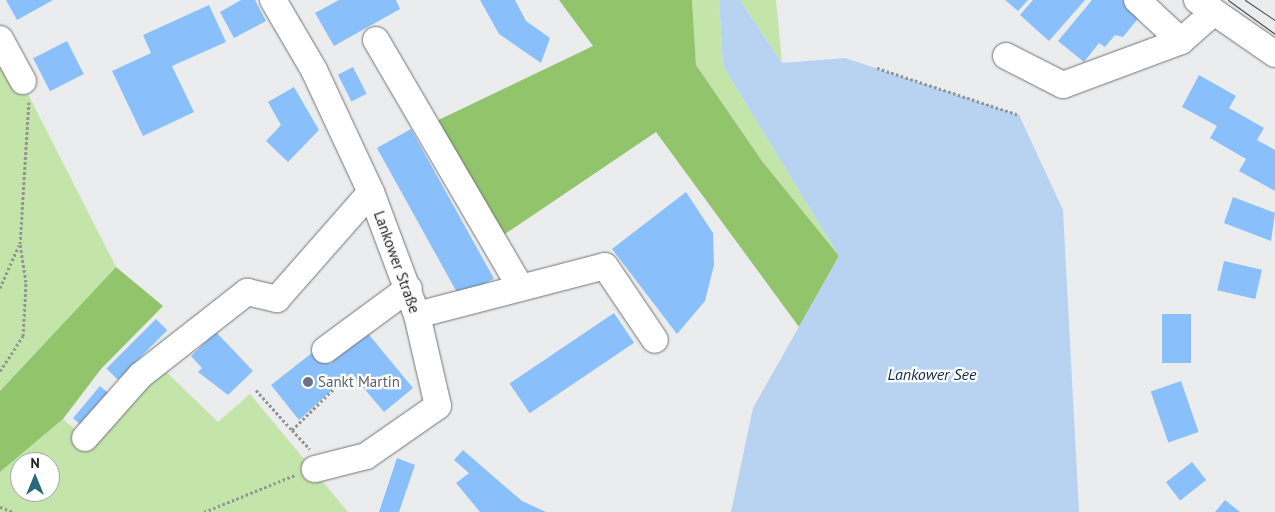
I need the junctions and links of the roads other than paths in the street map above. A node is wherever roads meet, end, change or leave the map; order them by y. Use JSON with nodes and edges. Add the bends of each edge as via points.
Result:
{"nodes":[{"id":1,"x":273,"y":0,"type":"edge"},
{"id":2,"x":1137,"y":0,"type":"edge"},
{"id":3,"x":1206,"y":6,"type":"edge"},
{"id":4,"x":0,"y":39,"type":"edge"},
{"id":5,"x":376,"y":40,"type":"dead end"},
{"id":6,"x":1181,"y":40,"type":"junction"},
{"id":7,"x":1275,"y":54,"type":"edge"},
{"id":8,"x":1006,"y":56,"type":"dead end"},
{"id":9,"x":23,"y":81,"type":"road end"},
{"id":10,"x":371,"y":192,"type":"junction"},
{"id":11,"x":409,"y":288,"type":"junction"},
{"id":12,"x":520,"y":288,"type":"junction"},
{"id":13,"x":417,"y":315,"type":"junction"},
{"id":14,"x":655,"y":340,"type":"dead end"},
{"id":15,"x":325,"y":350,"type":"dead end"},
{"id":16,"x":85,"y":438,"type":"dead end"},
{"id":17,"x":314,"y":469,"type":"road end"}],
"edges":[{"from":1,"to":10,"type":"street","name":"Lankower Straße","via":[[314,70]]},
{"from":2,"to":6,"type":"street"},
{"from":3,"to":6,"type":"street"},
{"from":3,"to":7,"type":"street"},
{"from":4,"to":9,"type":"street"},
{"from":5,"to":12,"type":"street"},
{"from":6,"to":8,"type":"street","via":[[1063,85]]},
{"from":10,"to":11,"type":"street","name":"Lankower Straße"},
{"from":10,"to":16,"type":"street","via":[[277,299],[247,292],[142,375]]},
{"from":11,"to":13,"type":"street","name":"Lankower Straße"},
{"from":11,"to":15,"type":"street"},
{"from":12,"to":13,"type":"street"},
{"from":12,"to":14,"type":"street","via":[[605,266]]},
{"from":13,"to":17,"type":"street","name":"Lankower Straße","via":[[438,406],[366,456]]}]}
